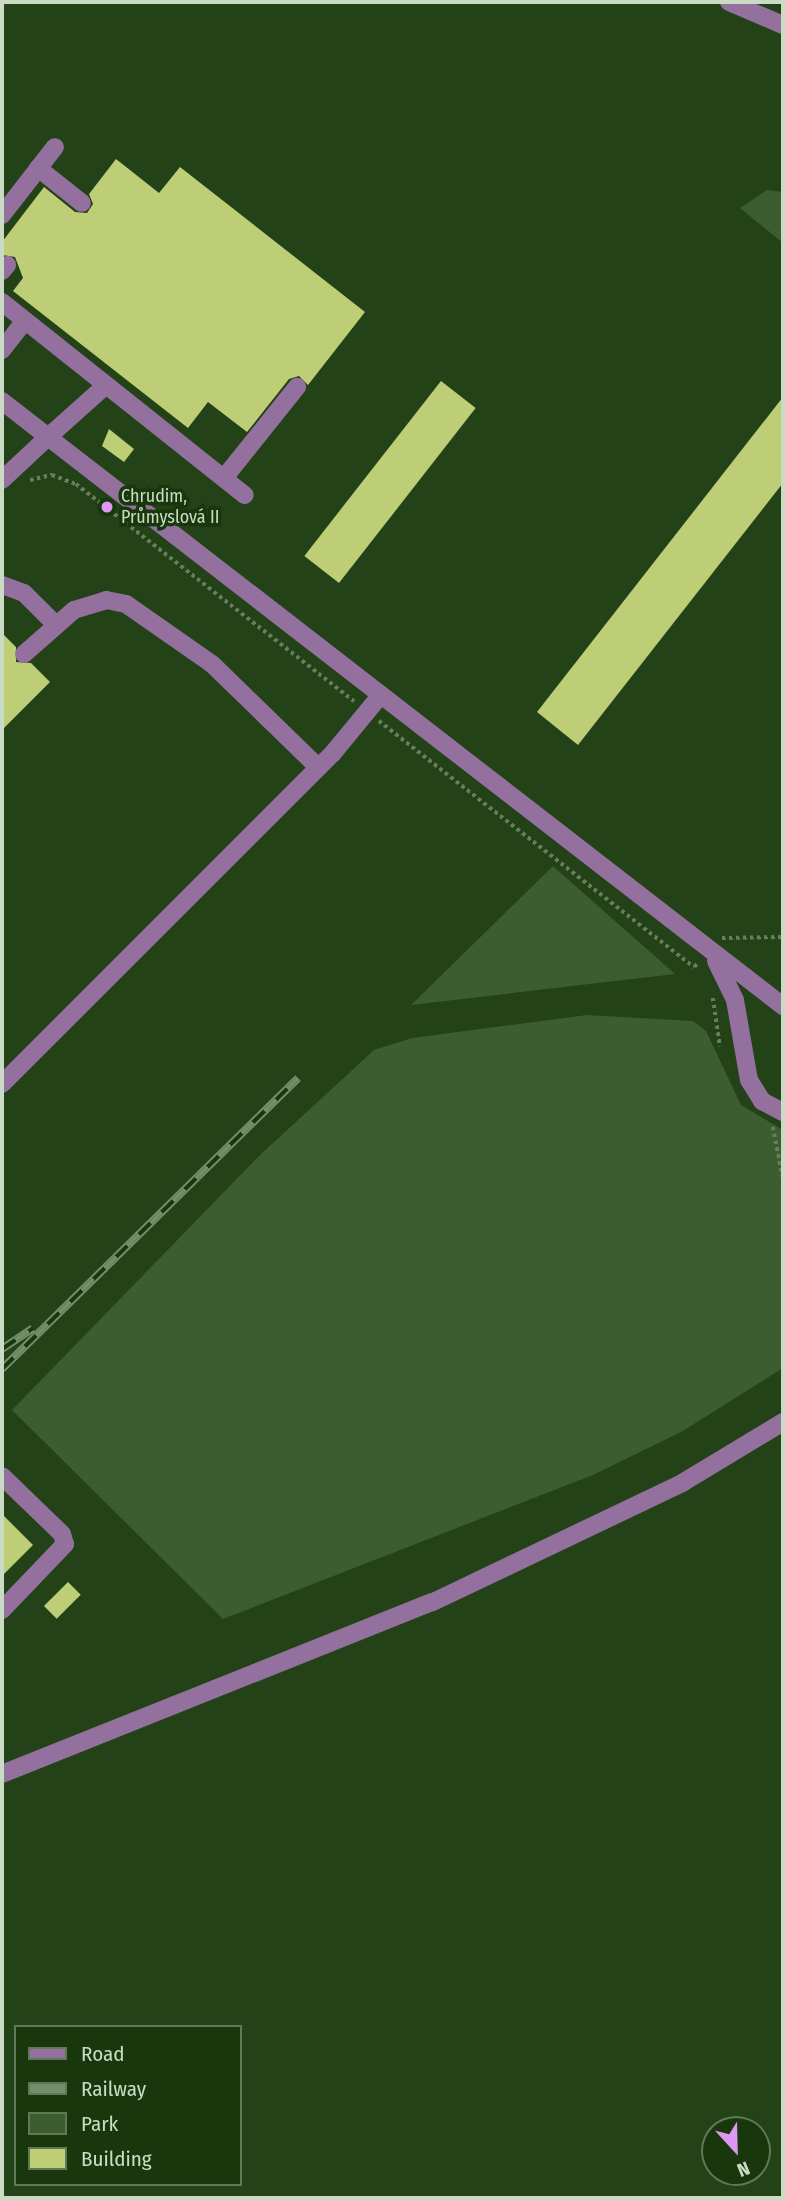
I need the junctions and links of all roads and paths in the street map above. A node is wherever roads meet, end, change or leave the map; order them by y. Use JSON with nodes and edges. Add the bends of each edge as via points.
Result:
{"nodes":[{"id":1,"x":729,"y":2,"type":"edge"},
{"id":2,"x":783,"y":25,"type":"edge"},
{"id":3,"x":55,"y":147,"type":"dead end"},
{"id":4,"x":38,"y":168,"type":"junction"},
{"id":5,"x":82,"y":202,"type":"dead end"},
{"id":6,"x":2,"y":215,"type":"edge"},
{"id":7,"x":2,"y":302,"type":"edge"},
{"id":8,"x":25,"y":321,"type":"junction"},
{"id":9,"x":2,"y":350,"type":"edge"},
{"id":10,"x":105,"y":386,"type":"junction"},
{"id":11,"x":297,"y":387,"type":"dead end"},
{"id":12,"x":2,"y":401,"type":"edge"},
{"id":13,"x":48,"y":437,"type":"junction"},
{"id":14,"x":224,"y":478,"type":"junction"},
{"id":15,"x":2,"y":480,"type":"edge"},
{"id":16,"x":245,"y":495,"type":"dead end"},
{"id":17,"x":2,"y":584,"type":"edge"},
{"id":18,"x":54,"y":623,"type":"junction"},
{"id":19,"x":23,"y":654,"type":"dead end"},
{"id":20,"x":380,"y":696,"type":"junction"},
{"id":21,"x":318,"y":767,"type":"junction"},
{"id":22,"x":783,"y":937,"type":"edge"},
{"id":23,"x":705,"y":949,"type":"junction"},
{"id":24,"x":694,"y":967,"type":"dead end"},
{"id":25,"x":704,"y":976,"type":"dead end"},
{"id":26,"x":711,"y":989,"type":"dead end"},
{"id":27,"x":783,"y":1006,"type":"edge"},
{"id":28,"x":720,"y":1046,"type":"dead end"},
{"id":29,"x":2,"y":1084,"type":"edge"},
{"id":30,"x":777,"y":1110,"type":"edge"},
{"id":31,"x":783,"y":1178,"type":"edge"},
{"id":32,"x":783,"y":1422,"type":"edge"},
{"id":33,"x":2,"y":1469,"type":"edge"},
{"id":34,"x":2,"y":1476,"type":"edge"},
{"id":35,"x":2,"y":1610,"type":"edge"},
{"id":36,"x":2,"y":1774,"type":"edge"}],
"edges":[{"from":1,"to":2,"type":"street"},
{"from":3,"to":4,"type":"street"},
{"from":4,"to":5,"type":"street"},
{"from":4,"to":6,"type":"street"},
{"from":7,"to":8,"type":"street"},
{"from":8,"to":9,"type":"street"},
{"from":8,"to":10,"type":"street"},
{"from":10,"to":13,"type":"street"},
{"from":10,"to":14,"type":"street"},
{"from":11,"to":14,"type":"street"},
{"from":12,"to":13,"type":"street"},
{"from":13,"to":15,"type":"street"},
{"from":13,"to":20,"type":"street"},
{"from":14,"to":16,"type":"street"},
{"from":17,"to":18,"type":"street","via":[[24,593]]},
{"from":18,"to":19,"type":"street"},
{"from":18,"to":21,"type":"street","via":[[106,600],[141,611],[212,664]]},
{"from":20,"to":21,"type":"street"},
{"from":20,"to":23,"type":"street"},
{"from":21,"to":29,"type":"street"},
{"from":22,"to":23,"type":"path","via":[[725,937]]},
{"from":23,"to":27,"type":"street"},
{"from":23,"to":30,"type":"street","via":[[735,1000],[749,1080]]},
{"from":24,"to":25,"type":"path"},
{"from":26,"to":28,"type":"path"},
{"from":30,"to":31,"type":"path"},
{"from":32,"to":36,"type":"street","via":[[682,1483],[433,1602]]},
{"from":33,"to":34,"type":"street"},
{"from":34,"to":35,"type":"street","via":[[62,1534],[65,1544]]}]}
